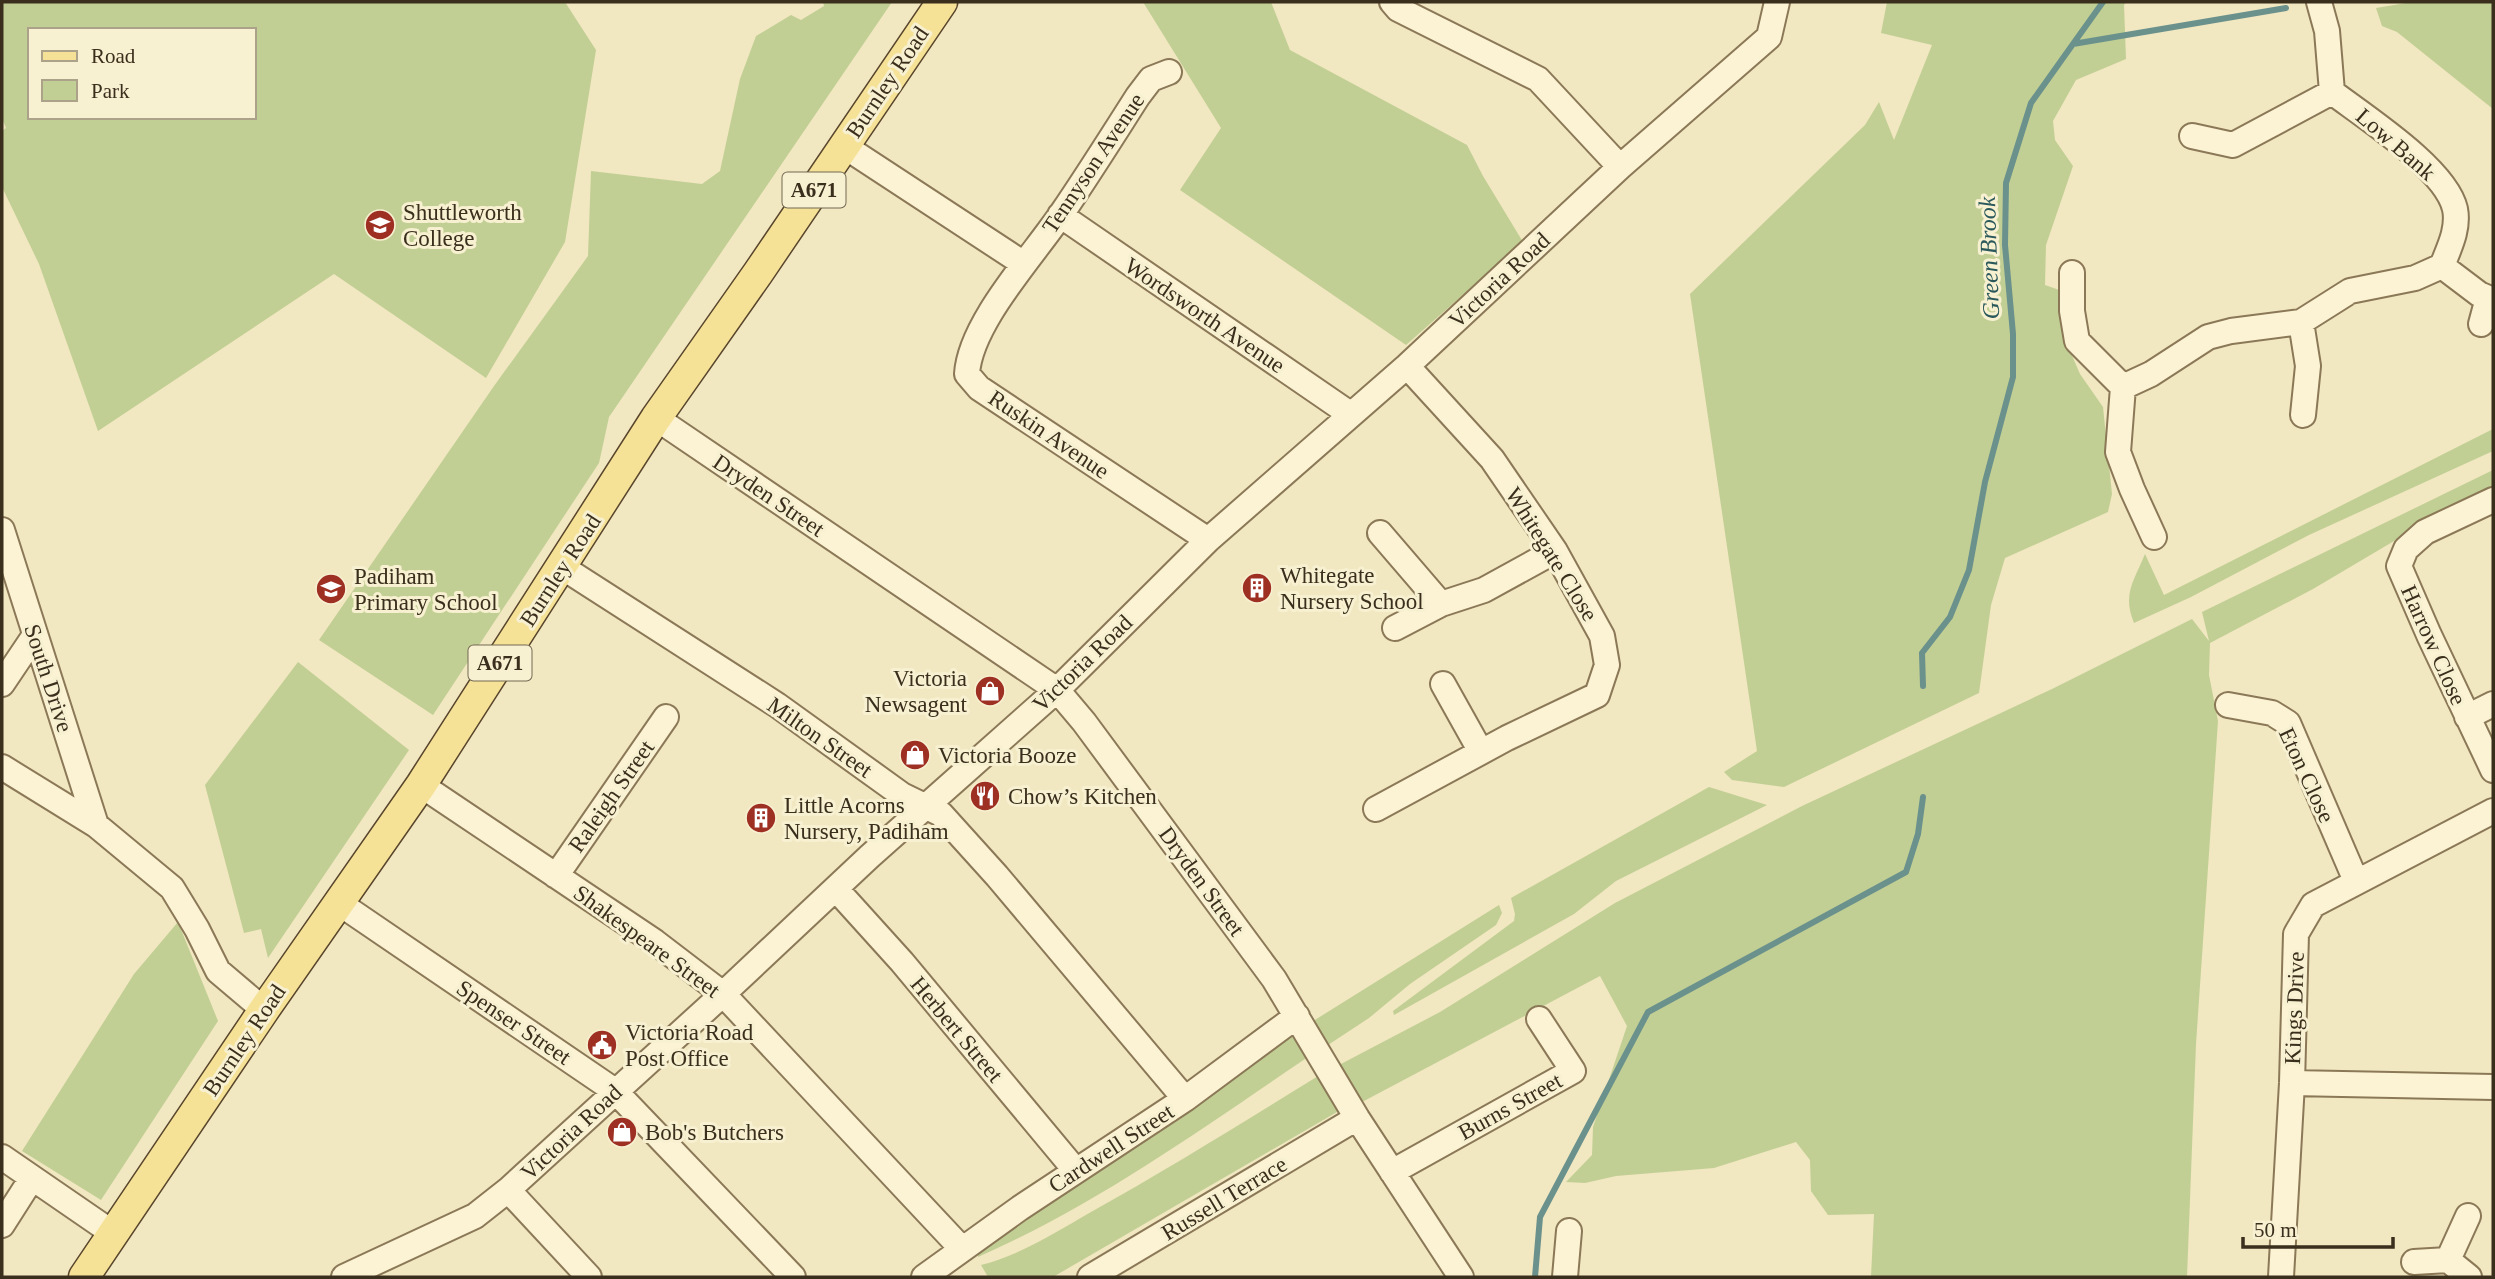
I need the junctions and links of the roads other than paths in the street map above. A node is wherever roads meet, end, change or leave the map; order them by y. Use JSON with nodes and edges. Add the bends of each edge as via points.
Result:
{"nodes":[{"id":1,"x":942,"y":2,"type":"edge"},
{"id":2,"x":1392,"y":2,"type":"edge"},
{"id":3,"x":1777,"y":2,"type":"edge"},
{"id":4,"x":2319,"y":2,"type":"edge"},
{"id":5,"x":1169,"y":72,"type":"dead end"},
{"id":6,"x":2332,"y":92,"type":"junction"},
{"id":7,"x":2192,"y":136,"type":"dead end"},
{"id":8,"x":844,"y":146,"type":"junction"},
{"id":9,"x":1620,"y":167,"type":"junction"},
{"id":10,"x":1060,"y":215,"type":"junction"},
{"id":11,"x":1024,"y":264,"type":"junction"},
{"id":12,"x":2442,"y":266,"type":"junction"},
{"id":13,"x":2072,"y":273,"type":"dead end"},
{"id":14,"x":2491,"y":300,"type":"edge"},
{"id":15,"x":2301,"y":322,"type":"junction"},
{"id":16,"x":2481,"y":324,"type":"dead end"},
{"id":17,"x":1407,"y":366,"type":"junction"},
{"id":18,"x":2123,"y":387,"type":"junction"},
{"id":19,"x":1350,"y":414,"type":"junction"},
{"id":20,"x":2302,"y":415,"type":"dead end"},
{"id":21,"x":656,"y":418,"type":"junction"},
{"id":22,"x":2493,"y":500,"type":"edge"},
{"id":23,"x":2,"y":530,"type":"edge"},
{"id":24,"x":1380,"y":533,"type":"dead end"},
{"id":25,"x":2154,"y":537,"type":"dead end"},
{"id":26,"x":1208,"y":540,"type":"junction"},
{"id":27,"x":1555,"y":551,"type":"junction"},
{"id":28,"x":562,"y":567,"type":"junction"},
{"id":29,"x":1441,"y":604,"type":"junction"},
{"id":30,"x":1395,"y":628,"type":"dead end"},
{"id":31,"x":35,"y":635,"type":"junction"},
{"id":32,"x":2,"y":684,"type":"edge"},
{"id":33,"x":1443,"y":684,"type":"dead end"},
{"id":34,"x":1056,"y":690,"type":"junction"},
{"id":35,"x":2493,"y":704,"type":"edge"},
{"id":36,"x":2228,"y":705,"type":"dead end"},
{"id":37,"x":666,"y":717,"type":"dead end"},
{"id":38,"x":2467,"y":718,"type":"junction"},
{"id":39,"x":1481,"y":752,"type":"junction"},
{"id":40,"x":2,"y":767,"type":"edge"},
{"id":41,"x":2493,"y":770,"type":"edge"},
{"id":42,"x":421,"y":786,"type":"junction"},
{"id":43,"x":925,"y":806,"type":"junction"},
{"id":44,"x":1376,"y":809,"type":"dead end"},
{"id":45,"x":2493,"y":811,"type":"edge"},
{"id":46,"x":96,"y":825,"type":"junction"},
{"id":47,"x":556,"y":876,"type":"junction"},
{"id":48,"x":2356,"y":881,"type":"junction"},
{"id":49,"x":836,"y":889,"type":"junction"},
{"id":50,"x":339,"y":903,"type":"junction"},
{"id":51,"x":723,"y":994,"type":"junction"},
{"id":52,"x":264,"y":1010,"type":"junction"},
{"id":53,"x":1297,"y":1016,"type":"junction"},
{"id":54,"x":1539,"y":1019,"type":"dead end"},
{"id":55,"x":2292,"y":1083,"type":"junction"},
{"id":56,"x":2493,"y":1087,"type":"edge"},
{"id":57,"x":615,"y":1091,"type":"junction"},
{"id":58,"x":1185,"y":1099,"type":"junction"},
{"id":59,"x":1357,"y":1118,"type":"junction"},
{"id":60,"x":2,"y":1157,"type":"edge"},
{"id":61,"x":1076,"y":1171,"type":"junction"},
{"id":62,"x":1392,"y":1172,"type":"junction"},
{"id":63,"x":32,"y":1178,"type":"junction"},
{"id":64,"x":508,"y":1190,"type":"junction"},
{"id":65,"x":2468,"y":1216,"type":"dead end"},
{"id":66,"x":2,"y":1225,"type":"edge"},
{"id":67,"x":1569,"y":1231,"type":"dead end"},
{"id":68,"x":114,"y":1234,"type":"junction"},
{"id":69,"x":962,"y":1249,"type":"junction"},
{"id":70,"x":2448,"y":1260,"type":"junction"},
{"id":71,"x":2414,"y":1262,"type":"dead end"},
{"id":72,"x":84,"y":1277,"type":"edge"},
{"id":73,"x":344,"y":1277,"type":"edge"},
{"id":74,"x":589,"y":1277,"type":"edge"},
{"id":75,"x":793,"y":1277,"type":"edge"},
{"id":76,"x":924,"y":1277,"type":"edge"},
{"id":77,"x":1090,"y":1277,"type":"edge"},
{"id":78,"x":1461,"y":1277,"type":"edge"},
{"id":79,"x":1565,"y":1277,"type":"edge"},
{"id":80,"x":2281,"y":1277,"type":"edge"},
{"id":81,"x":2469,"y":1277,"type":"edge"}],
"edges":[{"from":1,"to":8,"type":"main road","name":"Burnley Road","number":"A671"},
{"from":2,"to":9,"type":"street","via":[[1538,79]]},
{"from":3,"to":9,"type":"street","name":"Victoria Road","via":[[1769,37]]},
{"from":4,"to":6,"type":"street","name":"Low Bank","via":[[2327,31]]},
{"from":5,"to":10,"type":"street","name":"Tennyson Avenue","via":[[1151,79],[1138,96]]},
{"from":6,"to":7,"type":"street","name":"Low Bank","via":[[2233,145]]},
{"from":6,"to":12,"type":"street","name":"Low Bank","via":[[2399,143],[2447,191],[2455,210],[2454,236]]},
{"from":8,"to":11,"type":"street"},
{"from":8,"to":21,"type":"main road","name":"Burnley Road","number":"A671"},
{"from":9,"to":17,"type":"street","name":"Victoria Road"},
{"from":10,"to":11,"type":"street","name":"Tennyson Avenue"},
{"from":10,"to":19,"type":"street","name":"Wordsworth Avenue"},
{"from":11,"to":26,"type":"street","name":"Ruskin Avenue","via":[[976,337],[967,374],[979,388]]},
{"from":12,"to":14,"type":"street"},
{"from":12,"to":15,"type":"street","via":[[2415,278],[2350,291]]},
{"from":13,"to":18,"type":"street","via":[[2071,311],[2077,341]]},
{"from":14,"to":16,"type":"street"},
{"from":15,"to":18,"type":"street","via":[[2208,337]]},
{"from":15,"to":20,"type":"street","via":[[2308,366]]},
{"from":17,"to":19,"type":"street","name":"Victoria Road"},
{"from":17,"to":27,"type":"street","name":"Whitegate Close","via":[[1492,459]]},
{"from":18,"to":25,"type":"street","via":[[2118,452]]},
{"from":19,"to":26,"type":"street","name":"Victoria Road"},
{"from":21,"to":28,"type":"main road","name":"Burnley Road","number":"A671"},
{"from":21,"to":34,"type":"street","name":"Dryden Street"},
{"from":22,"to":38,"type":"street","name":"Harrow Close","via":[[2425,532],[2406,549],[2399,566]]},
{"from":23,"to":31,"type":"street","name":"South Drive"},
{"from":24,"to":29,"type":"street"},
{"from":26,"to":34,"type":"street","name":"Victoria Road"},
{"from":27,"to":29,"type":"street","via":[[1483,590]]},
{"from":27,"to":39,"type":"street","name":"Whitegate Close","via":[[1602,636],[1606,664],[1597,695]]},
{"from":28,"to":42,"type":"main road","name":"Burnley Road","number":"A671"},
{"from":28,"to":43,"type":"street","name":"Milton Street"},
{"from":29,"to":30,"type":"street"},
{"from":31,"to":32,"type":"street"},
{"from":31,"to":46,"type":"street","name":"South Drive"},
{"from":33,"to":39,"type":"street"},
{"from":34,"to":43,"type":"street","name":"Victoria Road"},
{"from":34,"to":53,"type":"street","name":"Dryden Street","via":[[1274,979]]},
{"from":35,"to":38,"type":"street","name":"Harrow Close"},
{"from":36,"to":48,"type":"street","name":"Eton Close","via":[[2272,713],[2288,723]]},
{"from":37,"to":47,"type":"street","name":"Raleigh Street"},
{"from":38,"to":41,"type":"street","name":"Harrow Close"},
{"from":39,"to":44,"type":"street","name":"Whitegate Close"},
{"from":40,"to":46,"type":"street"},
{"from":42,"to":47,"type":"street","name":"Shakespeare Street"},
{"from":42,"to":50,"type":"main road","name":"Burnley Road","number":"A671"},
{"from":43,"to":49,"type":"street","name":"Victoria Road"},
{"from":43,"to":58,"type":"street","name":"Milton Street","via":[[941,814],[997,876]]},
{"from":45,"to":48,"type":"street","name":"Kings Drive"},
{"from":46,"to":52,"type":"street","via":[[172,888],[218,971]]},
{"from":47,"to":51,"type":"street","name":"Shakespeare Street"},
{"from":48,"to":55,"type":"street","name":"Kings Drive","via":[[2313,905],[2297,933]]},
{"from":49,"to":51,"type":"street","name":"Victoria Road"},
{"from":49,"to":61,"type":"street","name":"Herbert Street"},
{"from":50,"to":52,"type":"main road","name":"Burnley Road","number":"A671"},
{"from":50,"to":57,"type":"street","name":"Spenser Street"},
{"from":51,"to":57,"type":"street","name":"Victoria Road"},
{"from":51,"to":69,"type":"street","name":"Shakespeare Street"},
{"from":52,"to":68,"type":"main road","name":"Burnley Road","number":"A671"},
{"from":53,"to":58,"type":"street","name":"Cardwell Street"},
{"from":53,"to":59,"type":"street","name":"Dryden Street"},
{"from":54,"to":62,"type":"street","name":"Burns Street","via":[[1573,1071]]},
{"from":55,"to":56,"type":"street"},
{"from":55,"to":80,"type":"street","name":"Kings Drive"},
{"from":57,"to":64,"type":"street","name":"Victoria Road"},
{"from":57,"to":75,"type":"street","name":"Spenser Street"},
{"from":58,"to":61,"type":"street","name":"Cardwell Street"},
{"from":59,"to":62,"type":"street","name":"Dryden Street"},
{"from":59,"to":77,"type":"street","name":"Russell Terrace"},
{"from":60,"to":63,"type":"street"},
{"from":61,"to":69,"type":"street","name":"Cardwell Street"},
{"from":62,"to":78,"type":"street","name":"Dryden Street"},
{"from":63,"to":66,"type":"street"},
{"from":63,"to":68,"type":"street"},
{"from":64,"to":73,"type":"street","name":"Victoria Road","via":[[475,1216]]},
{"from":64,"to":74,"type":"street"},
{"from":65,"to":70,"type":"street"},
{"from":67,"to":79,"type":"street"},
{"from":68,"to":72,"type":"main road","name":"Burnley Road","number":"A671"},
{"from":69,"to":76,"type":"street","name":"Cardwell Street"},
{"from":70,"to":71,"type":"street"},
{"from":70,"to":81,"type":"street"}]}
